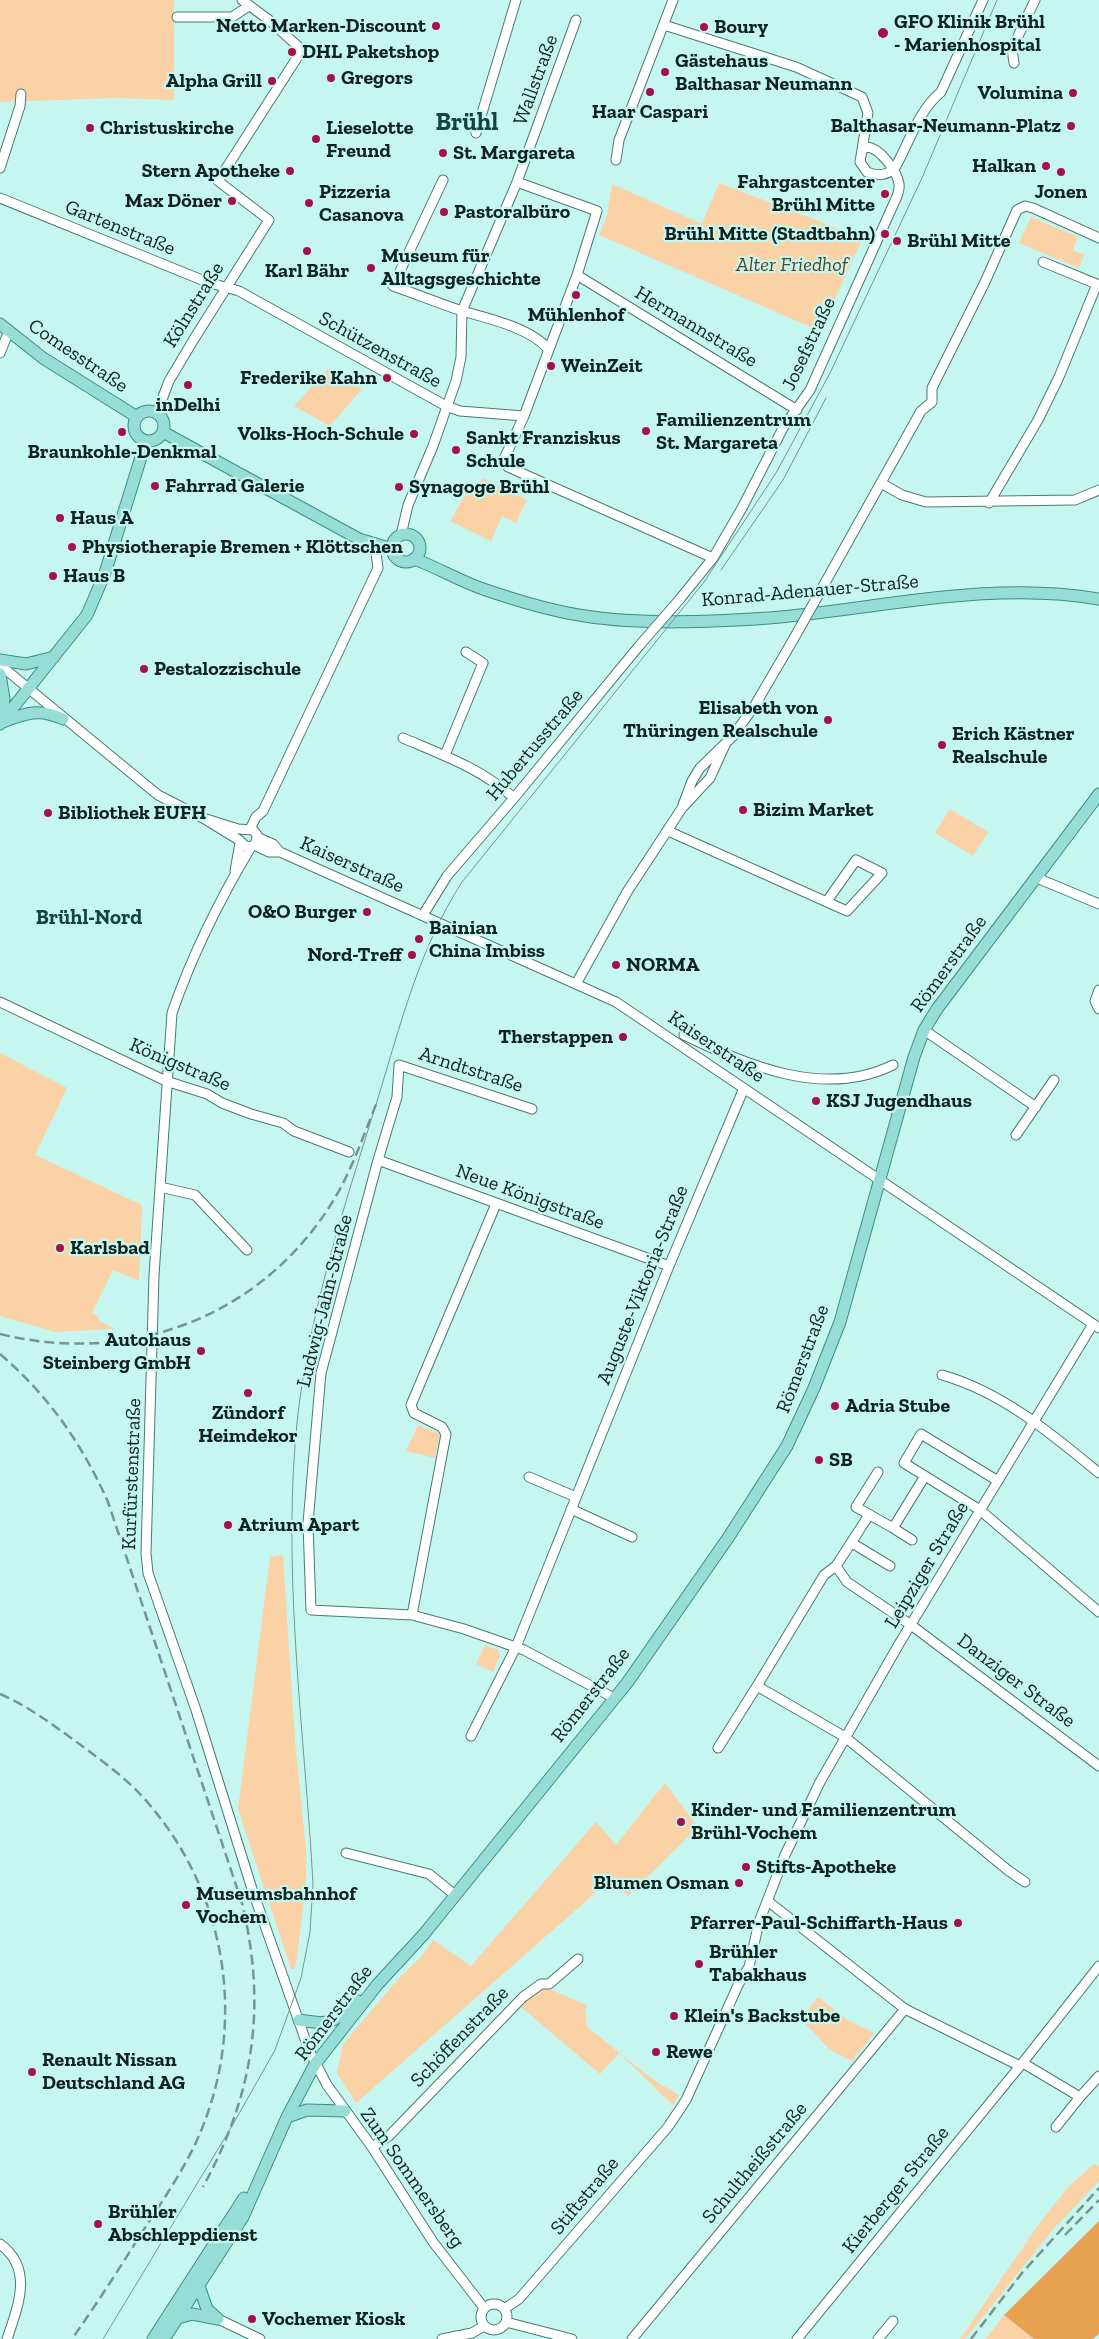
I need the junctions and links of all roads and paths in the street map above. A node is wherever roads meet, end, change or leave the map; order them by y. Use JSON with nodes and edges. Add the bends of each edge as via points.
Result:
{"nodes":[{"id":1,"x":516,"y":0,"type":"edge"},
{"id":2,"x":673,"y":0,"type":"edge"},
{"id":3,"x":983,"y":0,"type":"edge"},
{"id":4,"x":1035,"y":0,"type":"edge"},
{"id":5,"x":246,"y":3,"type":"edge"},
{"id":6,"x":177,"y":18,"type":"dead end"},
{"id":7,"x":576,"y":20,"type":"dead end"},
{"id":8,"x":664,"y":25,"type":"junction"},
{"id":9,"x":1014,"y":63,"type":"dead end"},
{"id":10,"x":21,"y":94,"type":"dead end"},
{"id":11,"x":476,"y":133,"type":"dead end"},
{"id":12,"x":862,"y":150,"type":"junction"},
{"id":13,"x":616,"y":160,"type":"dead end"},
{"id":14,"x":0,"y":168,"type":"edge"},
{"id":15,"x":893,"y":170,"type":"junction"},
{"id":16,"x":443,"y":180,"type":"dead end"},
{"id":17,"x":517,"y":182,"type":"junction"},
{"id":18,"x":0,"y":198,"type":"edge"},
{"id":19,"x":1099,"y":238,"type":"edge"},
{"id":20,"x":1043,"y":262,"type":"dead end"},
{"id":21,"x":577,"y":275,"type":"junction"},
{"id":22,"x":1098,"y":284,"type":"edge"},
{"id":23,"x":227,"y":288,"type":"junction"},
{"id":24,"x":462,"y":311,"type":"junction"},
{"id":25,"x":4,"y":327,"type":"edge"},
{"id":26,"x":548,"y":349,"type":"junction"},
{"id":27,"x":0,"y":353,"type":"edge"},
{"id":28,"x":446,"y":406,"type":"junction"},
{"id":29,"x":797,"y":410,"type":"junction"},
{"id":30,"x":156,"y":413,"type":"junction"},
{"id":31,"x":524,"y":416,"type":"junction"},
{"id":32,"x":137,"y":417,"type":"junction"},
{"id":33,"x":163,"y":432,"type":"junction"},
{"id":34,"x":146,"y":441,"type":"junction"},
{"id":35,"x":881,"y":483,"type":"junction"},
{"id":36,"x":1099,"y":490,"type":"edge"},
{"id":37,"x":989,"y":503,"type":"junction"},
{"id":38,"x":401,"y":535,"type":"junction"},
{"id":39,"x":375,"y":546,"type":"junction"},
{"id":40,"x":392,"y":549,"type":"junction"},
{"id":41,"x":713,"y":558,"type":"junction"},
{"id":42,"x":414,"y":559,"type":"junction"},
{"id":43,"x":1099,"y":599,"type":"edge"},
{"id":44,"x":679,"y":600,"type":"joint"},
{"id":45,"x":466,"y":652,"type":"dead end"},
{"id":46,"x":54,"y":657,"type":"junction"},
{"id":47,"x":0,"y":660,"type":"edge"},
{"id":48,"x":0,"y":665,"type":"edge"},
{"id":49,"x":0,"y":674,"type":"edge"},
{"id":50,"x":28,"y":690,"type":"junction"},
{"id":51,"x":63,"y":719,"type":"junction"},
{"id":52,"x":0,"y":723,"type":"edge"},
{"id":53,"x":403,"y":738,"type":"dead end"},
{"id":54,"x":725,"y":746,"type":"junction"},
{"id":55,"x":445,"y":756,"type":"junction"},
{"id":56,"x":1099,"y":794,"type":"edge"},
{"id":57,"x":514,"y":798,"type":"junction"},
{"id":58,"x":682,"y":808,"type":"junction"},
{"id":59,"x":203,"y":818,"type":"junction"},
{"id":60,"x":247,"y":829,"type":"junction"},
{"id":61,"x":668,"y":831,"type":"junction"},
{"id":62,"x":240,"y":841,"type":"junction"},
{"id":63,"x":254,"y":843,"type":"junction"},
{"id":64,"x":235,"y":872,"type":"junction"},
{"id":65,"x":1037,"y":878,"type":"junction"},
{"id":66,"x":827,"y":902,"type":"junction"},
{"id":67,"x":1099,"y":904,"type":"edge"},
{"id":68,"x":423,"y":915,"type":"junction"},
{"id":69,"x":576,"y":984,"type":"junction"},
{"id":70,"x":1099,"y":990,"type":"edge"},
{"id":71,"x":0,"y":1002,"type":"edge"},
{"id":72,"x":1099,"y":1009,"type":"edge"},
{"id":73,"x":924,"y":1030,"type":"junction"},
{"id":74,"x":684,"y":1036,"type":"dead end"},
{"id":75,"x":737,"y":1060,"type":"junction"},
{"id":76,"x":399,"y":1065,"type":"joint"},
{"id":77,"x":893,"y":1065,"type":"dead end"},
{"id":78,"x":728,"y":1076,"type":"junction"},
{"id":79,"x":1054,"y":1080,"type":"dead end"},
{"id":80,"x":166,"y":1081,"type":"junction"},
{"id":81,"x":744,"y":1088,"type":"junction"},
{"id":82,"x":1036,"y":1106,"type":"junction"},
{"id":83,"x":532,"y":1108,"type":"dead end"},
{"id":84,"x":1016,"y":1135,"type":"dead end"},
{"id":85,"x":349,"y":1152,"type":"dead end"},
{"id":86,"x":378,"y":1160,"type":"junction"},
{"id":87,"x":879,"y":1179,"type":"junction"},
{"id":88,"x":160,"y":1187,"type":"junction"},
{"id":89,"x":496,"y":1204,"type":"junction"},
{"id":90,"x":248,"y":1250,"type":"dead end"},
{"id":91,"x":669,"y":1266,"type":"junction"},
{"id":92,"x":1096,"y":1326,"type":"edge"},
{"id":93,"x":942,"y":1375,"type":"dead end"},
{"id":94,"x":1032,"y":1421,"type":"junction"},
{"id":95,"x":878,"y":1472,"type":"dead end"},
{"id":96,"x":1099,"y":1473,"type":"edge"},
{"id":97,"x":925,"y":1476,"type":"junction"},
{"id":98,"x":529,"y":1477,"type":"dead end"},
{"id":99,"x":998,"y":1480,"type":"junction"},
{"id":100,"x":576,"y":1497,"type":"junction"},
{"id":101,"x":572,"y":1509,"type":"junction"},
{"id":102,"x":980,"y":1510,"type":"junction"},
{"id":103,"x":869,"y":1515,"type":"junction"},
{"id":104,"x":893,"y":1528,"type":"junction"},
{"id":105,"x":632,"y":1537,"type":"dead end"},
{"id":106,"x":912,"y":1540,"type":"dead end"},
{"id":107,"x":852,"y":1543,"type":"junction"},
{"id":108,"x":836,"y":1566,"type":"junction"},
{"id":109,"x":890,"y":1566,"type":"dead end"},
{"id":110,"x":1099,"y":1612,"type":"edge"},
{"id":111,"x":412,"y":1615,"type":"junction"},
{"id":112,"x":911,"y":1625,"type":"junction"},
{"id":113,"x":516,"y":1647,"type":"junction"},
{"id":114,"x":757,"y":1686,"type":"junction"},
{"id":115,"x":614,"y":1698,"type":"junction"},
{"id":116,"x":471,"y":1736,"type":"dead end"},
{"id":117,"x":846,"y":1737,"type":"junction"},
{"id":118,"x":718,"y":1748,"type":"dead end"},
{"id":119,"x":1099,"y":1766,"type":"edge"},
{"id":120,"x":346,"y":1853,"type":"dead end"},
{"id":121,"x":1025,"y":1882,"type":"dead end"},
{"id":122,"x":455,"y":1895,"type":"junction"},
{"id":123,"x":769,"y":1902,"type":"junction"},
{"id":124,"x":578,"y":1959,"type":"dead end"},
{"id":125,"x":1099,"y":1966,"type":"edge"},
{"id":126,"x":377,"y":1985,"type":"junction"},
{"id":127,"x":905,"y":2009,"type":"junction"},
{"id":128,"x":299,"y":2020,"type":"junction"},
{"id":129,"x":315,"y":2064,"type":"junction"},
{"id":130,"x":1022,"y":2065,"type":"junction"},
{"id":131,"x":1099,"y":2076,"type":"edge"},
{"id":132,"x":1080,"y":2097,"type":"junction"},
{"id":133,"x":345,"y":2111,"type":"junction"},
{"id":134,"x":286,"y":2117,"type":"junction"},
{"id":135,"x":1056,"y":2127,"type":"dead end"},
{"id":136,"x":372,"y":2147,"type":"junction"},
{"id":137,"x":263,"y":2167,"type":"junction"},
{"id":138,"x":0,"y":2244,"type":"edge"},
{"id":139,"x":199,"y":2286,"type":"junction"},
{"id":140,"x":484,"y":2308,"type":"junction"},
{"id":141,"x":504,"y":2309,"type":"junction"},
{"id":142,"x":178,"y":2318,"type":"junction"},
{"id":143,"x":218,"y":2319,"type":"junction"},
{"id":144,"x":893,"y":2321,"type":"dead end"},
{"id":145,"x":506,"y":2322,"type":"junction"},
{"id":146,"x":484,"y":2326,"type":"junction"},
{"id":147,"x":8,"y":2339,"type":"edge"},
{"id":148,"x":153,"y":2339,"type":"edge"},
{"id":149,"x":164,"y":2339,"type":"edge"},
{"id":150,"x":260,"y":2339,"type":"edge"},
{"id":151,"x":442,"y":2339,"type":"edge"},
{"id":152,"x":572,"y":2339,"type":"edge"},
{"id":153,"x":632,"y":2339,"type":"edge"},
{"id":154,"x":797,"y":2339,"type":"edge"},
{"id":155,"x":878,"y":2339,"type":"edge"}],
"edges":[{"from":1,"to":11,"type":"street"},
{"from":2,"to":8,"type":"street"},
{"from":3,"to":15,"type":"street","via":[[941,92],[922,114]]},
{"from":4,"to":9,"type":"street","via":[[1012,49]]},
{"from":5,"to":6,"type":"street","via":[[232,17]]},
{"from":5,"to":23,"type":"street","name":"Kölnstraße","via":[[302,50],[218,181],[269,220]]},
{"from":7,"to":17,"type":"street","name":"Wallstraße"},
{"from":8,"to":12,"type":"street","via":[[788,64],[862,97],[868,113]]},
{"from":8,"to":13,"type":"street","via":[[619,140]]},
{"from":10,"to":14,"type":"street"},
{"from":12,"to":15,"type":"street","via":[[867,146],[875,149]]},
{"from":12,"to":15,"type":"street","via":[[860,162],[867,172],[880,174]]},
{"from":15,"to":29,"type":"street","name":"Josefstraße","via":[[899,182],[894,203],[810,390]]},
{"from":16,"to":24,"type":"street","via":[[393,286]]},
{"from":17,"to":21,"type":"street","via":[[597,211]]},
{"from":17,"to":24,"type":"street","name":"Wallstraße"},
{"from":18,"to":23,"type":"street","name":"Gartenstraße"},
{"from":19,"to":35,"type":"street","via":[[1025,206],[1014,215],[932,388],[932,402],[921,411]]},
{"from":20,"to":22,"type":"street"},
{"from":21,"to":26,"type":"street"},
{"from":21,"to":29,"type":"street","name":"Hermannstraße"},
{"from":22,"to":37,"type":"street","via":[[1038,420]]},
{"from":23,"to":28,"type":"street","name":"Schützenstraße","via":[[239,291]]},
{"from":23,"to":30,"type":"street","name":"Kölnstraße","via":[[170,381]]},
{"from":24,"to":26,"type":"street","via":[[484,316],[541,340]]},
{"from":24,"to":28,"type":"street","name":"Wallstraße","via":[[461,357]]},
{"from":25,"to":27,"type":"street"},
{"from":25,"to":32,"type":"main road","name":"Comesstraße","via":[[43,358]]},
{"from":26,"to":31,"type":"street"},
{"from":28,"to":31,"type":"street","name":"Schützenstraße","via":[[460,412]]},
{"from":28,"to":38,"type":"street","name":"Wallstraße","via":[[408,505]]},
{"from":29,"to":41,"type":"street","name":"Josefstraße","via":[[783,428]]},
{"from":30,"to":32,"type":"main road","via":[[144,412]]},
{"from":30,"to":33,"type":"main road","via":[[163,419]]},
{"from":31,"to":41,"type":"street","via":[[504,459],[508,467]]},
{"from":32,"to":34,"type":"main road","via":[[135,432]]},
{"from":33,"to":34,"type":"main road","via":[[158,438]]},
{"from":33,"to":39,"type":"main road","via":[[330,525]]},
{"from":34,"to":46,"type":"main road","via":[[105,574],[92,605]]},
{"from":35,"to":37,"type":"street","via":[[902,495],[926,502]]},
{"from":35,"to":54,"type":"street","bridge":true,"via":[[755,705]]},
{"from":36,"to":37,"type":"street","via":[[1074,500]]},
{"from":38,"to":40,"type":"main road","via":[[392,543]]},
{"from":38,"to":42,"type":"main road","via":[[411,535],[418,541],[419,550]]},
{"from":39,"to":40,"type":"main road"},
{"from":39,"to":60,"type":"street","via":[[378,568],[264,811]]},
{"from":40,"to":42,"type":"main road","via":[[394,556],[401,561]]},
{"from":41,"to":44,"type":"street","name":"Josefstraße"},
{"from":42,"to":43,"type":"main road","name":"Konrad-Adenauer-Straße","via":[[469,584],[519,601],[586,616],[625,619],[770,618],[1012,591]]},
{"from":44,"to":57,"type":"street","name":"Hubertusstraße","bridge":true},
{"from":45,"to":55,"type":"street","via":[[483,663]]},
{"from":46,"to":47,"type":"main road","via":[[26,664]]},
{"from":46,"to":50,"type":"main road"},
{"from":48,"to":50,"type":"street"},
{"from":49,"to":52,"type":"main road","via":[[4,699]]},
{"from":50,"to":51,"type":"street"},
{"from":50,"to":52,"type":"main road"},
{"from":51,"to":52,"type":"main road","via":[[48,712],[34,711]]},
{"from":51,"to":59,"type":"street","via":[[158,795]]},
{"from":53,"to":55,"type":"street"},
{"from":54,"to":58,"type":"street","via":[[710,778]]},
{"from":54,"to":58,"type":"street","via":[[700,768]]},
{"from":55,"to":57,"type":"street","via":[[496,781]]},
{"from":56,"to":65,"type":"main road","name":"Römerstraße"},
{"from":57,"to":68,"type":"street","name":"Hubertusstraße","via":[[447,876]]},
{"from":58,"to":61,"type":"street"},
{"from":59,"to":60,"type":"street"},
{"from":59,"to":62,"type":"street"},
{"from":60,"to":62,"type":"street","via":[[240,834]]},
{"from":60,"to":63,"type":"street","via":[[255,832]]},
{"from":61,"to":66,"type":"street"},
{"from":61,"to":69,"type":"street","via":[[627,892]]},
{"from":62,"to":63,"type":"street","via":[[245,846]]},
{"from":62,"to":64,"type":"street","name":"Kurfürstenstraße"},
{"from":63,"to":64,"type":"street","name":"Kurfürstenstraße"},
{"from":63,"to":68,"type":"street","name":"Kaiserstraße","via":[[272,844],[280,852]]},
{"from":64,"to":80,"type":"street","name":"Kurfürstenstraße","via":[[172,1013]]},
{"from":65,"to":67,"type":"street"},
{"from":65,"to":73,"type":"main road","name":"Römerstraße"},
{"from":66,"to":66,"type":"street","via":[[847,910],[882,873],[856,860]]},
{"from":68,"to":69,"type":"street","name":"Kaiserstraße"},
{"from":69,"to":78,"type":"street","name":"Kaiserstraße","via":[[629,1010]]},
{"from":70,"to":72,"type":"street","via":[[1096,1001]]},
{"from":71,"to":80,"type":"street","name":"Königstraße"},
{"from":73,"to":82,"type":"street"},
{"from":73,"to":87,"type":"main road","name":"Römerstraße"},
{"from":74,"to":75,"type":"street"},
{"from":75,"to":77,"type":"street","via":[[816,1079],[856,1077]]},
{"from":75,"to":78,"type":"street"},
{"from":76,"to":83,"type":"street","name":"Arndtstraße"},
{"from":76,"to":86,"type":"street","name":"Ludwig-Jahn-Straße","via":[[397,1097]]},
{"from":78,"to":81,"type":"street","name":"Kaiserstraße"},
{"from":79,"to":82,"type":"street"},
{"from":80,"to":85,"type":"street","name":"Königstraße","via":[[283,1123]]},
{"from":80,"to":88,"type":"street","name":"Kurfürstenstraße"},
{"from":81,"to":87,"type":"street","name":"Kaiserstraße"},
{"from":81,"to":91,"type":"street","name":"Auguste-Viktoria-Straße"},
{"from":82,"to":84,"type":"street"},
{"from":86,"to":89,"type":"street","name":"Neue Königstraße"},
{"from":86,"to":111,"type":"street","name":"Ludwig-Jahn-Straße","via":[[321,1373],[308,1523],[311,1610]]},
{"from":87,"to":92,"type":"street","name":"Kaiserstraße"},
{"from":87,"to":115,"type":"main road","name":"Römerstraße","via":[[840,1322],[797,1426],[728,1538]]},
{"from":88,"to":90,"type":"street","via":[[196,1196]]},
{"from":88,"to":128,"type":"street","name":"Kurfürstenstraße","via":[[154,1275],[148,1573],[196,1710],[252,1889]]},
{"from":89,"to":91,"type":"street","name":"Neue Königstraße"},
{"from":89,"to":111,"type":"street","via":[[411,1405],[414,1412],[442,1426],[446,1434]]},
{"from":91,"to":100,"type":"street","name":"Auguste-Viktoria-Straße"},
{"from":92,"to":94,"type":"street","name":"Leipziger Straße"},
{"from":93,"to":94,"type":"street","via":[[973,1386]]},
{"from":94,"to":96,"type":"street"},
{"from":94,"to":99,"type":"street","name":"Leipziger Straße"},
{"from":95,"to":103,"type":"street","via":[[856,1507]]},
{"from":97,"to":99,"type":"street","via":[[904,1463],[921,1434]]},
{"from":97,"to":102,"type":"street"},
{"from":97,"to":104,"type":"street"},
{"from":98,"to":100,"type":"street"},
{"from":99,"to":102,"type":"street","name":"Leipziger Straße"},
{"from":100,"to":101,"type":"street","name":"Auguste-Viktoria-Straße"},
{"from":101,"to":105,"type":"street"},
{"from":101,"to":113,"type":"street","name":"Auguste-Viktoria-Straße"},
{"from":102,"to":110,"type":"street"},
{"from":102,"to":112,"type":"street","name":"Leipziger Straße"},
{"from":103,"to":104,"type":"street"},
{"from":103,"to":107,"type":"street"},
{"from":104,"to":106,"type":"street"},
{"from":107,"to":108,"type":"street"},
{"from":107,"to":109,"type":"street"},
{"from":108,"to":112,"type":"street","name":"Danziger Straße","via":[[847,1582]]},
{"from":108,"to":114,"type":"street","via":[[824,1575]]},
{"from":111,"to":113,"type":"street"},
{"from":112,"to":117,"type":"street","name":"Leipziger Straße"},
{"from":112,"to":119,"type":"street","name":"Danziger Straße"},
{"from":113,"to":115,"type":"street"},
{"from":113,"to":116,"type":"street","name":"Auguste-Viktoria-Straße"},
{"from":114,"to":117,"type":"street"},
{"from":114,"to":118,"type":"street"},
{"from":115,"to":122,"type":"main road","name":"Römerstraße"},
{"from":117,"to":121,"type":"street"},
{"from":117,"to":123,"type":"street","name":"Leipziger Straße","via":[[798,1828]]},
{"from":120,"to":122,"type":"street","via":[[429,1874]]},
{"from":122,"to":126,"type":"main road","name":"Römerstraße"},
{"from":123,"to":127,"type":"street"},
{"from":123,"to":141,"type":"street","name":"Stiftstraße","via":[[759,1922],[749,1967],[739,1982],[686,2100],[668,2127],[532,2285]]},
{"from":124,"to":136,"type":"street","name":"Schöffenstraße","via":[[549,1984],[540,1984],[523,1997],[389,2136]]},
{"from":125,"to":130,"type":"street","name":"Kierberger Straße"},
{"from":126,"to":128,"type":"main road","via":[[333,2022],[322,2024]]},
{"from":126,"to":129,"type":"main road","name":"Römerstraße"},
{"from":127,"to":130,"type":"street"},
{"from":127,"to":153,"type":"street","name":"Schultheißstraße"},
{"from":128,"to":129,"type":"street","name":"Kurfürstenstraße"},
{"from":129,"to":133,"type":"street","name":"Zum Sommersberg"},
{"from":129,"to":134,"type":"main road","name":"Römerstraße"},
{"from":130,"to":132,"type":"street"},
{"from":130,"to":154,"type":"street","name":"Kierberger Straße"},
{"from":131,"to":132,"type":"street"},
{"from":132,"to":135,"type":"street"},
{"from":133,"to":134,"type":"main road","via":[[307,2110]]},
{"from":133,"to":136,"type":"street","name":"Zum Sommersberg"},
{"from":134,"to":137,"type":"main road","name":"Römerstraße"},
{"from":136,"to":140,"type":"street","name":"Zum Sommersberg","via":[[433,2242]]},
{"from":137,"to":139,"type":"main road","name":"Römerstraße","via":[[242,2217]]},
{"from":137,"to":148,"type":"main road","name":"Römerstraße"},
{"from":138,"to":147,"type":"street","via":[[14,2257],[22,2280]]},
{"from":139,"to":142,"type":"main road","name":"Römerstraße"},
{"from":139,"to":143,"type":"main road","via":[[207,2309]]},
{"from":140,"to":141,"type":"street","via":[[496,2304]]},
{"from":140,"to":146,"type":"street","via":[[481,2319]]},
{"from":141,"to":145,"type":"street"},
{"from":142,"to":143,"type":"main road","via":[[192,2314]]},
{"from":142,"to":149,"type":"main road","name":"Römerstraße"},
{"from":143,"to":150,"type":"street"},
{"from":144,"to":155,"type":"street"},
{"from":145,"to":146,"type":"street","via":[[499,2330]]},
{"from":145,"to":152,"type":"street"},
{"from":146,"to":151,"type":"street","via":[[472,2333]]}]}
